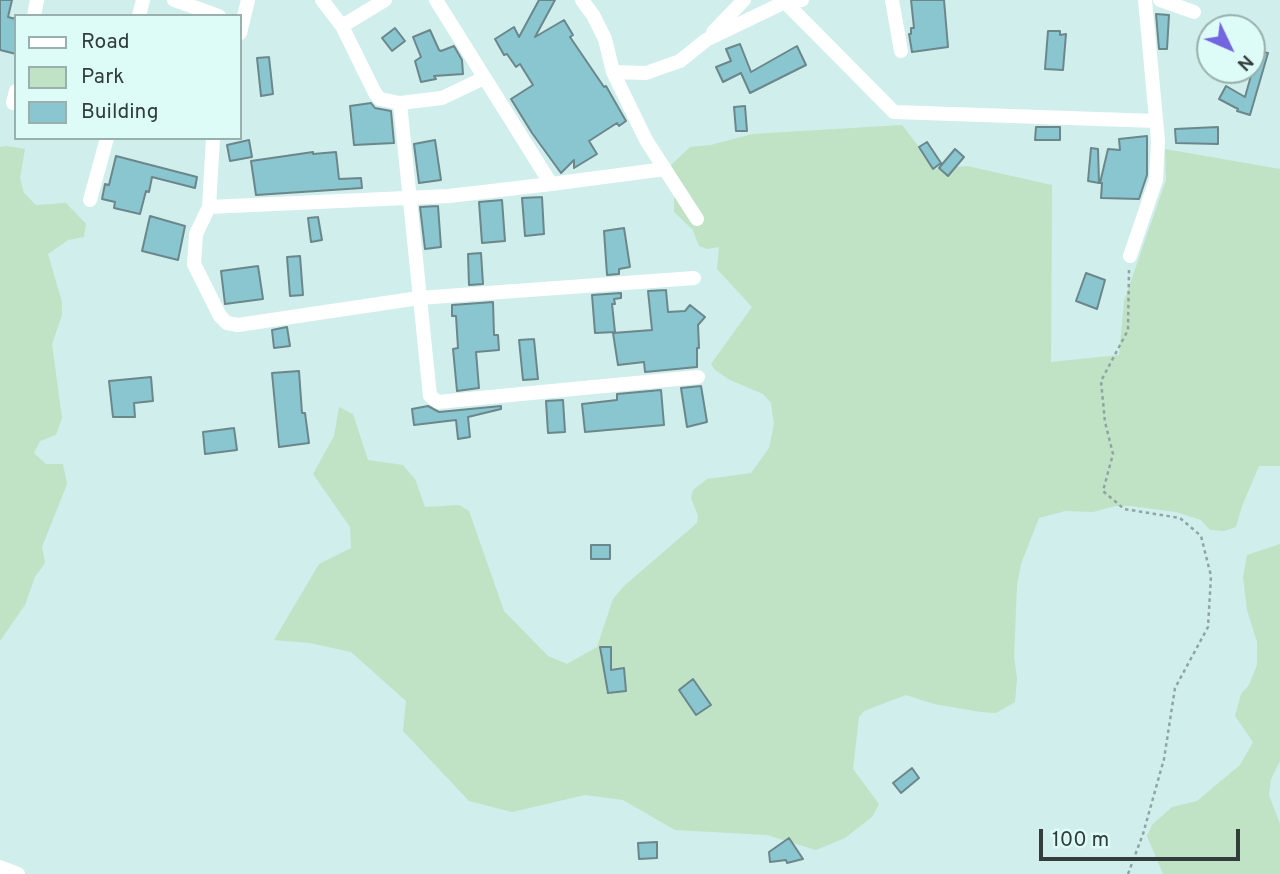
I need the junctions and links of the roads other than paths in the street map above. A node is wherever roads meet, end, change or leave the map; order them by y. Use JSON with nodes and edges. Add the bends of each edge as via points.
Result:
{"nodes":[{"id":1,"x":174,"y":0,"type":"edge"},
{"id":2,"x":248,"y":0,"type":"edge"},
{"id":3,"x":322,"y":0,"type":"edge"},
{"id":4,"x":385,"y":0,"type":"edge"},
{"id":5,"x":436,"y":0,"type":"edge"},
{"id":6,"x":582,"y":0,"type":"edge"},
{"id":7,"x":744,"y":0,"type":"edge"},
{"id":8,"x":802,"y":0,"type":"edge"},
{"id":9,"x":892,"y":0,"type":"edge"},
{"id":10,"x":1145,"y":0,"type":"edge"},
{"id":11,"x":1160,"y":0,"type":"edge"},
{"id":12,"x":785,"y":2,"type":"junction"},
{"id":13,"x":1194,"y":12,"type":"dead end"},
{"id":14,"x":213,"y":14,"type":"edge"},
{"id":15,"x":242,"y":20,"type":"edge"},
{"id":16,"x":342,"y":26,"type":"junction"},
{"id":17,"x":706,"y":40,"type":"junction"},
{"id":18,"x":901,"y":51,"type":"dead end"},
{"id":19,"x":613,"y":72,"type":"junction"},
{"id":20,"x":484,"y":78,"type":"junction"},
{"id":21,"x":400,"y":103,"type":"junction"},
{"id":22,"x":1156,"y":121,"type":"junction"},
{"id":23,"x":106,"y":140,"type":"edge"},
{"id":24,"x":213,"y":140,"type":"edge"},
{"id":25,"x":666,"y":169,"type":"junction"},
{"id":26,"x":551,"y":184,"type":"junction"},
{"id":27,"x":408,"y":198,"type":"junction"},
{"id":28,"x":90,"y":200,"type":"dead end"},
{"id":29,"x":209,"y":207,"type":"junction"},
{"id":30,"x":697,"y":219,"type":"dead end"},
{"id":31,"x":1130,"y":256,"type":"road end"},
{"id":32,"x":694,"y":278,"type":"dead end"},
{"id":33,"x":419,"y":298,"type":"junction"},
{"id":34,"x":698,"y":377,"type":"dead end"},
{"id":35,"x":0,"y":867,"type":"edge"},
{"id":36,"x":18,"y":874,"type":"edge"}],
"edges":[{"from":1,"to":14,"type":"street"},
{"from":2,"to":15,"type":"street"},
{"from":3,"to":16,"type":"street"},
{"from":4,"to":16,"type":"street"},
{"from":5,"to":20,"type":"street"},
{"from":6,"to":19,"type":"street","via":[[605,39]]},
{"from":7,"to":17,"type":"street"},
{"from":8,"to":12,"type":"street"},
{"from":9,"to":18,"type":"street"},
{"from":10,"to":22,"type":"street"},
{"from":11,"to":13,"type":"street"},
{"from":12,"to":17,"type":"street"},
{"from":12,"to":22,"type":"street","via":[[894,112]]},
{"from":16,"to":21,"type":"street","via":[[375,93],[380,99]]},
{"from":17,"to":19,"type":"street","via":[[680,61],[646,73]]},
{"from":19,"to":25,"type":"street","via":[[646,140]]},
{"from":20,"to":21,"type":"street","via":[[442,98]]},
{"from":20,"to":26,"type":"street"},
{"from":21,"to":27,"type":"street"},
{"from":22,"to":31,"type":"street","via":[[1156,180]]},
{"from":23,"to":28,"type":"street"},
{"from":24,"to":29,"type":"street"},
{"from":25,"to":26,"type":"street"},
{"from":25,"to":30,"type":"street"},
{"from":26,"to":27,"type":"street"},
{"from":27,"to":29,"type":"street"},
{"from":27,"to":33,"type":"street"},
{"from":29,"to":33,"type":"street","via":[[196,234],[194,264],[228,323]]},
{"from":32,"to":33,"type":"street"},
{"from":33,"to":34,"type":"street","via":[[430,396],[438,402]]},
{"from":35,"to":36,"type":"street"}]}
